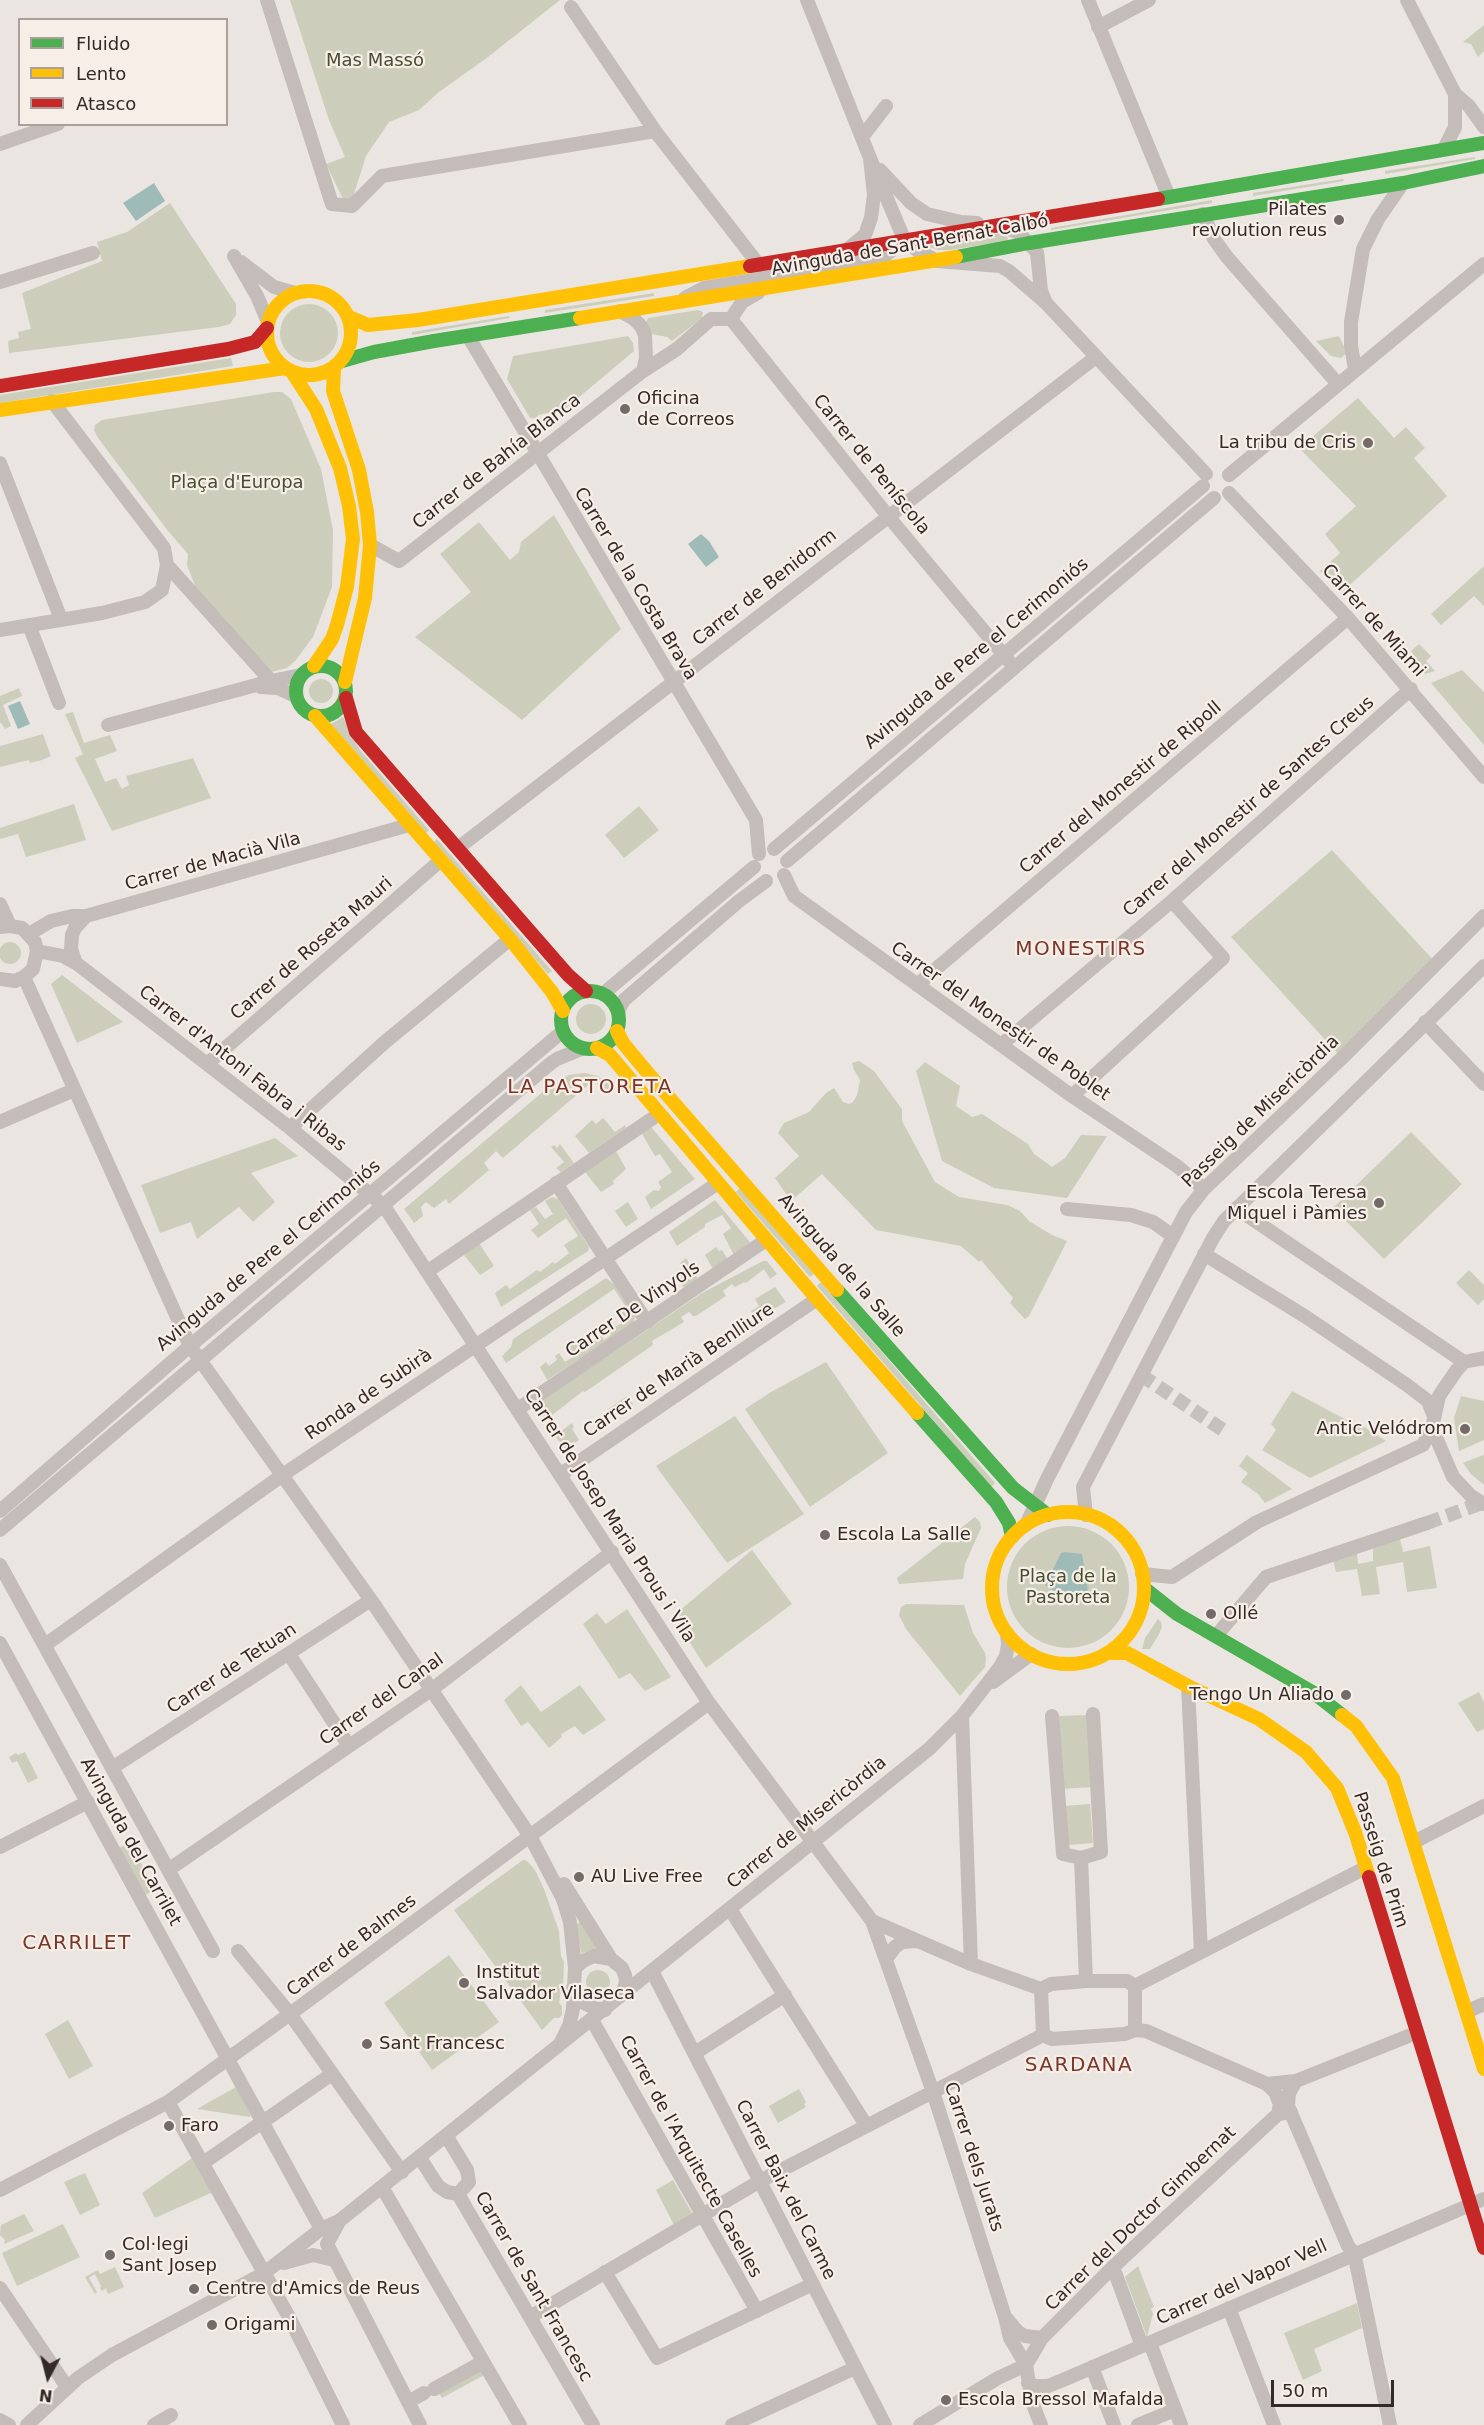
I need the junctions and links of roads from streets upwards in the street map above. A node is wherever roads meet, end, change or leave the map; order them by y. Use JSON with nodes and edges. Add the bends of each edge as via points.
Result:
{"nodes":[{"id":1,"x":267,"y":0,"type":"edge"},
{"id":2,"x":807,"y":0,"type":"edge"},
{"id":3,"x":1088,"y":0,"type":"edge"},
{"id":4,"x":1149,"y":0,"type":"edge"},
{"id":5,"x":1407,"y":0,"type":"edge"},
{"id":6,"x":571,"y":7,"type":"dead end"},
{"id":7,"x":1098,"y":27,"type":"junction"},
{"id":8,"x":1455,"y":94,"type":"junction"},
{"id":9,"x":886,"y":106,"type":"dead end"},
{"id":10,"x":52,"y":126,"type":"edge"},
{"id":11,"x":1484,"y":127,"type":"edge"},
{"id":12,"x":655,"y":131,"type":"junction"},
{"id":13,"x":862,"y":137,"type":"junction"},
{"id":14,"x":1484,"y":142,"type":"edge"},
{"id":15,"x":0,"y":144,"type":"edge"},
{"id":16,"x":1444,"y":149,"type":"junction"},
{"id":17,"x":870,"y":158,"type":"junction"},
{"id":18,"x":1484,"y":166,"type":"edge"},
{"id":19,"x":1403,"y":183,"type":"junction"},
{"id":20,"x":1169,"y":197,"type":"junction"},
{"id":21,"x":1203,"y":214,"type":"junction"},
{"id":22,"x":1000,"y":225,"type":"junction"},
{"id":23,"x":904,"y":239,"type":"junction"},
{"id":24,"x":1033,"y":248,"type":"junction"},
{"id":25,"x":848,"y":249,"type":"junction"},
{"id":26,"x":93,"y":253,"type":"dead end"},
{"id":27,"x":937,"y":261,"type":"junction"},
{"id":28,"x":1484,"y":264,"type":"edge"},
{"id":29,"x":759,"y":265,"type":"junction"},
{"id":30,"x":0,"y":282,"type":"edge"},
{"id":31,"x":764,"y":290,"type":"junction"},
{"id":32,"x":295,"y":293,"type":"junction"},
{"id":33,"x":678,"y":302,"type":"junction"},
{"id":34,"x":1046,"y":303,"type":"junction"},
{"id":35,"x":620,"y":311,"type":"junction"},
{"id":36,"x":349,"y":317,"type":"junction"},
{"id":37,"x":731,"y":319,"type":"junction"},
{"id":38,"x":267,"y":325,"type":"junction"},
{"id":39,"x":468,"y":336,"type":"junction"},
{"id":40,"x":1096,"y":357,"type":"junction"},
{"id":41,"x":338,"y":364,"type":"junction"},
{"id":42,"x":1355,"y":369,"type":"junction"},
{"id":43,"x":289,"y":370,"type":"junction"},
{"id":44,"x":643,"y":371,"type":"junction"},
{"id":45,"x":1338,"y":384,"type":"junction"},
{"id":46,"x":0,"y":386,"type":"edge"},
{"id":47,"x":52,"y":401,"type":"junction"},
{"id":48,"x":0,"y":410,"type":"edge"},
{"id":49,"x":537,"y":455,"type":"junction"},
{"id":50,"x":0,"y":463,"type":"edge"},
{"id":51,"x":1229,"y":475,"type":"junction"},
{"id":52,"x":1204,"y":480,"type":"junction"},
{"id":53,"x":1228,"y":493,"type":"junction"},
{"id":54,"x":1214,"y":498,"type":"junction"},
{"id":55,"x":888,"y":516,"type":"junction"},
{"id":56,"x":370,"y":545,"type":"junction"},
{"id":57,"x":167,"y":565,"type":"junction"},
{"id":58,"x":1348,"y":618,"type":"junction"},
{"id":59,"x":61,"y":619,"type":"junction"},
{"id":60,"x":29,"y":625,"type":"junction"},
{"id":61,"x":0,"y":630,"type":"edge"},
{"id":62,"x":1004,"y":655,"type":"junction"},
{"id":63,"x":314,"y":666,"type":"junction"},
{"id":64,"x":1013,"y":666,"type":"junction"},
{"id":65,"x":301,"y":675,"type":"junction"},
{"id":66,"x":271,"y":681,"type":"junction"},
{"id":67,"x":345,"y":682,"type":"junction"},
{"id":68,"x":673,"y":682,"type":"junction"},
{"id":69,"x":250,"y":686,"type":"junction"},
{"id":70,"x":1411,"y":689,"type":"junction"},
{"id":71,"x":296,"y":696,"type":"junction"},
{"id":72,"x":346,"y":698,"type":"junction"},
{"id":73,"x":59,"y":703,"type":"dead end"},
{"id":74,"x":315,"y":716,"type":"junction"},
{"id":75,"x":108,"y":724,"type":"dead end"},
{"id":76,"x":1484,"y":777,"type":"edge"},
{"id":77,"x":409,"y":825,"type":"junction"},
{"id":78,"x":458,"y":849,"type":"junction"},
{"id":79,"x":774,"y":849,"type":"junction"},
{"id":80,"x":441,"y":860,"type":"junction"},
{"id":81,"x":757,"y":860,"type":"junction"},
{"id":82,"x":787,"y":861,"type":"junction"},
{"id":83,"x":784,"y":875,"type":"junction"},
{"id":84,"x":766,"y":882,"type":"junction"},
{"id":85,"x":1172,"y":901,"type":"junction"},
{"id":86,"x":0,"y":904,"type":"edge"},
{"id":87,"x":86,"y":916,"type":"junction"},
{"id":88,"x":1484,"y":916,"type":"edge"},
{"id":89,"x":5,"y":927,"type":"edge"},
{"id":90,"x":29,"y":934,"type":"junction"},
{"id":91,"x":510,"y":939,"type":"junction"},
{"id":92,"x":37,"y":951,"type":"junction"},
{"id":93,"x":76,"y":963,"type":"junction"},
{"id":94,"x":1484,"y":966,"type":"edge"},
{"id":95,"x":24,"y":978,"type":"junction"},
{"id":96,"x":0,"y":979,"type":"edge"},
{"id":97,"x":917,"y":985,"type":"junction"},
{"id":98,"x":586,"y":991,"type":"junction"},
{"id":99,"x":604,"y":993,"type":"junction"},
{"id":100,"x":563,"y":1011,"type":"junction"},
{"id":101,"x":618,"y":1011,"type":"junction"},
{"id":102,"x":1425,"y":1022,"type":"junction"},
{"id":103,"x":563,"y":1031,"type":"junction"},
{"id":104,"x":617,"y":1031,"type":"junction"},
{"id":105,"x":1001,"y":1045,"type":"junction"},
{"id":106,"x":597,"y":1048,"type":"junction"},
{"id":107,"x":581,"y":1049,"type":"junction"},
{"id":108,"x":207,"y":1064,"type":"junction"},
{"id":109,"x":1482,"y":1077,"type":"edge"},
{"id":110,"x":74,"y":1090,"type":"junction"},
{"id":111,"x":1072,"y":1096,"type":"junction"},
{"id":112,"x":658,"y":1114,"type":"junction"},
{"id":113,"x":0,"y":1122,"type":"edge"},
{"id":114,"x":290,"y":1128,"type":"junction"},
{"id":115,"x":409,"y":1163,"type":"junction"},
{"id":116,"x":556,"y":1183,"type":"junction"},
{"id":117,"x":718,"y":1184,"type":"junction"},
{"id":118,"x":1204,"y":1189,"type":"junction"},
{"id":119,"x":372,"y":1194,"type":"junction"},
{"id":120,"x":384,"y":1206,"type":"junction"},
{"id":121,"x":1236,"y":1208,"type":"junction"},
{"id":122,"x":1066,"y":1209,"type":"dead end"},
{"id":123,"x":1173,"y":1236,"type":"junction"},
{"id":124,"x":766,"y":1240,"type":"junction"},
{"id":125,"x":1204,"y":1254,"type":"junction"},
{"id":126,"x":604,"y":1259,"type":"junction"},
{"id":127,"x":428,"y":1271,"type":"junction"},
{"id":128,"x":817,"y":1299,"type":"junction"},
{"id":129,"x":647,"y":1322,"type":"junction"},
{"id":130,"x":190,"y":1346,"type":"junction"},
{"id":131,"x":474,"y":1347,"type":"junction"},
{"id":132,"x":1484,"y":1358,"type":"edge"},
{"id":133,"x":202,"y":1360,"type":"junction"},
{"id":134,"x":1464,"y":1362,"type":"junction"},
{"id":135,"x":518,"y":1408,"type":"junction"},
{"id":136,"x":1432,"y":1421,"type":"junction"},
{"id":137,"x":284,"y":1474,"type":"junction"},
{"id":138,"x":561,"y":1474,"type":"junction"},
{"id":139,"x":1484,"y":1504,"type":"edge"},
{"id":140,"x":1035,"y":1505,"type":"junction"},
{"id":141,"x":0,"y":1511,"type":"edge"},
{"id":142,"x":1048,"y":1515,"type":"junction"},
{"id":143,"x":1086,"y":1515,"type":"junction"},
{"id":144,"x":1427,"y":1523,"type":"tunnel mouth"},
{"id":145,"x":1026,"y":1525,"type":"junction"},
{"id":146,"x":0,"y":1530,"type":"edge"},
{"id":147,"x":1012,"y":1537,"type":"junction"},
{"id":148,"x":612,"y":1552,"type":"junction"},
{"id":149,"x":0,"y":1564,"type":"edge"},
{"id":150,"x":1143,"y":1581,"type":"junction"},
{"id":151,"x":371,"y":1600,"type":"junction"},
{"id":152,"x":1007,"y":1633,"type":"junction"},
{"id":153,"x":1216,"y":1636,"type":"junction"},
{"id":154,"x":0,"y":1643,"type":"edge"},
{"id":155,"x":45,"y":1645,"type":"junction"},
{"id":156,"x":289,"y":1653,"type":"junction"},
{"id":157,"x":1107,"y":1653,"type":"junction"},
{"id":158,"x":1031,"y":1654,"type":"junction"},
{"id":159,"x":1188,"y":1686,"type":"junction"},
{"id":160,"x":431,"y":1690,"type":"junction"},
{"id":161,"x":977,"y":1694,"type":"junction"},
{"id":162,"x":709,"y":1704,"type":"junction"},
{"id":163,"x":1093,"y":1714,"type":"dead end"},
{"id":164,"x":962,"y":1716,"type":"junction"},
{"id":165,"x":1052,"y":1716,"type":"dead end"},
{"id":166,"x":349,"y":1746,"type":"junction"},
{"id":167,"x":112,"y":1768,"type":"junction"},
{"id":168,"x":88,"y":1802,"type":"junction"},
{"id":169,"x":1484,"y":1806,"type":"edge"},
{"id":170,"x":530,"y":1836,"type":"junction"},
{"id":171,"x":812,"y":1841,"type":"junction"},
{"id":172,"x":1414,"y":1842,"type":"junction"},
{"id":173,"x":0,"y":1847,"type":"edge"},
{"id":174,"x":1081,"y":1858,"type":"junction"},
{"id":175,"x":1365,"y":1868,"type":"junction"},
{"id":176,"x":168,"y":1870,"type":"junction"},
{"id":177,"x":730,"y":1908,"type":"junction"},
{"id":178,"x":872,"y":1921,"type":"junction"},
{"id":179,"x":918,"y":1941,"type":"junction"},
{"id":180,"x":213,"y":1950,"type":"dead end"},
{"id":181,"x":238,"y":1951,"type":"dead end"},
{"id":182,"x":1201,"y":1952,"type":"junction"},
{"id":183,"x":611,"y":1959,"type":"junction"},
{"id":184,"x":886,"y":1959,"type":"junction"},
{"id":185,"x":971,"y":1964,"type":"junction"},
{"id":186,"x":575,"y":1968,"type":"junction"},
{"id":187,"x":652,"y":1971,"type":"junction"},
{"id":188,"x":625,"y":1975,"type":"junction"},
{"id":189,"x":1086,"y":1981,"type":"junction"},
{"id":190,"x":1135,"y":1986,"type":"junction"},
{"id":191,"x":573,"y":1988,"type":"junction"},
{"id":192,"x":1041,"y":1989,"type":"junction"},
{"id":193,"x":622,"y":1995,"type":"junction"},
{"id":194,"x":785,"y":1995,"type":"junction"},
{"id":195,"x":1484,"y":2004,"type":"edge"},
{"id":196,"x":605,"y":2010,"type":"junction"},
{"id":197,"x":1468,"y":2011,"type":"junction"},
{"id":198,"x":290,"y":2014,"type":"junction"},
{"id":199,"x":592,"y":2020,"type":"junction"},
{"id":200,"x":1136,"y":2030,"type":"junction"},
{"id":201,"x":1416,"y":2033,"type":"junction"},
{"id":202,"x":1043,"y":2035,"type":"junction"},
{"id":203,"x":561,"y":2043,"type":"junction"},
{"id":204,"x":695,"y":2053,"type":"junction"},
{"id":205,"x":229,"y":2058,"type":"junction"},
{"id":206,"x":1484,"y":2069,"type":"edge"},
{"id":207,"x":333,"y":2074,"type":"junction"},
{"id":208,"x":1296,"y":2081,"type":"junction"},
{"id":209,"x":1267,"y":2084,"type":"junction"},
{"id":210,"x":933,"y":2092,"type":"junction"},
{"id":211,"x":168,"y":2102,"type":"junction"},
{"id":212,"x":1284,"y":2113,"type":"junction"},
{"id":213,"x":264,"y":2121,"type":"junction"},
{"id":214,"x":866,"y":2125,"type":"junction"},
{"id":215,"x":447,"y":2137,"type":"junction"},
{"id":216,"x":420,"y":2158,"type":"junction"},
{"id":217,"x":203,"y":2163,"type":"junction"},
{"id":218,"x":402,"y":2172,"type":"junction"},
{"id":219,"x":760,"y":2181,"type":"junction"},
{"id":220,"x":382,"y":2187,"type":"junction"},
{"id":221,"x":0,"y":2190,"type":"edge"},
{"id":222,"x":458,"y":2193,"type":"junction"},
{"id":223,"x":1484,"y":2199,"type":"edge"},
{"id":224,"x":1469,"y":2204,"type":"junction"},
{"id":225,"x":702,"y":2216,"type":"junction"},
{"id":226,"x":339,"y":2221,"type":"junction"},
{"id":227,"x":321,"y":2229,"type":"junction"},
{"id":228,"x":1484,"y":2248,"type":"edge"},
{"id":229,"x":1354,"y":2253,"type":"junction"},
{"id":230,"x":334,"y":2260,"type":"junction"},
{"id":231,"x":1113,"y":2267,"type":"junction"},
{"id":232,"x":269,"y":2270,"type":"junction"},
{"id":233,"x":605,"y":2272,"type":"junction"},
{"id":234,"x":813,"y":2284,"type":"junction"},
{"id":235,"x":0,"y":2288,"type":"edge"},
{"id":236,"x":1229,"y":2308,"type":"junction"},
{"id":237,"x":757,"y":2312,"type":"junction"},
{"id":238,"x":530,"y":2317,"type":"junction"},
{"id":239,"x":1005,"y":2317,"type":"junction"},
{"id":240,"x":1042,"y":2338,"type":"junction"},
{"id":241,"x":1146,"y":2345,"type":"junction"},
{"id":242,"x":483,"y":2362,"type":"junction"},
{"id":243,"x":1026,"y":2365,"type":"junction"},
{"id":244,"x":1092,"y":2367,"type":"junction"},
{"id":245,"x":855,"y":2368,"type":"junction"},
{"id":246,"x":1028,"y":2383,"type":"junction"},
{"id":247,"x":67,"y":2387,"type":"junction"},
{"id":248,"x":408,"y":2402,"type":"junction"},
{"id":249,"x":1175,"y":2410,"type":"junction"},
{"id":250,"x":0,"y":2420,"type":"edge"},
{"id":251,"x":9,"y":2425,"type":"edge"},
{"id":252,"x":27,"y":2425,"type":"edge"},
{"id":253,"x":343,"y":2425,"type":"edge"},
{"id":254,"x":420,"y":2425,"type":"edge"},
{"id":255,"x":520,"y":2425,"type":"edge"},
{"id":256,"x":593,"y":2425,"type":"edge"},
{"id":257,"x":732,"y":2425,"type":"edge"},
{"id":258,"x":885,"y":2425,"type":"edge"},
{"id":259,"x":920,"y":2425,"type":"edge"},
{"id":260,"x":1041,"y":2425,"type":"edge"},
{"id":261,"x":1114,"y":2425,"type":"edge"},
{"id":262,"x":1138,"y":2425,"type":"edge"},
{"id":263,"x":1181,"y":2425,"type":"edge"},
{"id":264,"x":1274,"y":2425,"type":"edge"},
{"id":265,"x":1390,"y":2425,"type":"edge"}],
"edges":[{"from":1,"to":12,"type":"street","via":[[332,204],[352,206],[382,176]]},
{"from":2,"to":13,"type":"street"},
{"from":3,"to":7,"type":"street"},
{"from":4,"to":7,"type":"street"},
{"from":5,"to":8,"type":"street"},
{"from":6,"to":12,"type":"street"},
{"from":7,"to":20,"type":"street"},
{"from":8,"to":11,"type":"street","via":[[1470,106]]},
{"from":8,"to":16,"type":"street","via":[[1455,127]]},
{"from":9,"to":13,"type":"street"},
{"from":10,"to":15,"type":"street"},
{"from":12,"to":29,"type":"street"},
{"from":13,"to":17,"type":"street"},
{"from":14,"to":16,"type":"street","name":"Avinguda de Sant Bernat Calbó"},
{"from":16,"to":20,"type":"street","name":"Avinguda de Sant Bernat Calbó"},
{"from":17,"to":22,"type":"street","via":[[894,187],[927,214]]},
{"from":17,"to":23,"type":"street"},
{"from":17,"to":25,"type":"street","via":[[874,195],[871,218],[864,235]]},
{"from":18,"to":19,"type":"street","name":"Avinguda de Sant Bernat Calbó"},
{"from":19,"to":21,"type":"street","name":"Avinguda de Sant Bernat Calbó"},
{"from":19,"to":42,"type":"street","via":[[1363,249],[1351,336]]},
{"from":20,"to":22,"type":"street","name":"Avinguda de Sant Bernat Calbó"},
{"from":21,"to":24,"type":"street","name":"Avinguda de Sant Bernat Calbó","via":[[1056,240]]},
{"from":21,"to":45,"type":"street","via":[[1227,257]]},
{"from":22,"to":23,"type":"street","name":"Avinguda de Sant Bernat Calbó"},
{"from":22,"to":24,"type":"street","via":[[1019,233]]},
{"from":23,"to":25,"type":"street","name":"Avinguda de Sant Bernat Calbó"},
{"from":23,"to":27,"type":"street"},
{"from":23,"to":33,"type":"street","via":[[881,259],[704,288]]},
{"from":24,"to":27,"type":"street","name":"Avinguda de Sant Bernat Calbó"},
{"from":24,"to":34,"type":"street"},
{"from":25,"to":29,"type":"street","name":"Avinguda de Sant Bernat Calbó"},
{"from":26,"to":30,"type":"street"},
{"from":27,"to":31,"type":"street","name":"Avinguda de Sant Bernat Calbó"},
{"from":27,"to":34,"type":"street","via":[[1000,266]]},
{"from":28,"to":42,"type":"street"},
{"from":29,"to":36,"type":"street","name":"Avinguda de Sant Bernat Calbó","via":[[387,324],[368,326]]},
{"from":31,"to":33,"type":"street","name":"Avinguda de Sant Bernat Calbó"},
{"from":31,"to":37,"type":"street","via":[[742,302]]},
{"from":32,"to":36,"type":"street","via":[[320,292],[332,297]]},
{"from":32,"to":38,"type":"street","via":[[278,305]]},
{"from":32,"to":38,"type":"street","via":[[274,287],[234,256],[257,296]]},
{"from":33,"to":35,"type":"street","name":"Avinguda de Sant Bernat Calbó"},
{"from":34,"to":40,"type":"street"},
{"from":35,"to":39,"type":"street","name":"Avinguda de Sant Bernat Calbó"},
{"from":35,"to":44,"type":"street","via":[[634,319],[645,335]]},
{"from":36,"to":41,"type":"street","via":[[351,340]]},
{"from":37,"to":44,"type":"street","name":"Carrer de Bahía Blanca","via":[[711,319]]},
{"from":37,"to":55,"type":"street","name":"Carrer de Peníscola"},
{"from":38,"to":43,"type":"street","via":[[270,351]]},
{"from":38,"to":46,"type":"street","via":[[255,342],[228,349]]},
{"from":39,"to":41,"type":"street","name":"Avinguda de Sant Bernat Calbó","via":[[374,352]]},
{"from":39,"to":49,"type":"street","name":"Carrer de la Costa Brava"},
{"from":40,"to":52,"type":"street"},
{"from":40,"to":55,"type":"street","name":"Carrer de Benidorm"},
{"from":41,"to":43,"type":"street","name":"Avinguda de Sant Bernat Calbó","via":[[314,376]]},
{"from":41,"to":56,"type":"street","via":[[333,391],[359,470]]},
{"from":42,"to":45,"type":"street"},
{"from":43,"to":47,"type":"street","name":"Avinguda de Sant Bernat Calbó"},
{"from":43,"to":63,"type":"street","via":[[316,409],[340,468],[352,539],[347,587],[337,625]]},
{"from":44,"to":49,"type":"street","name":"Carrer de Bahía Blanca"},
{"from":45,"to":51,"type":"street"},
{"from":47,"to":48,"type":"street","name":"Avinguda de Sant Bernat Calbó"},
{"from":47,"to":57,"type":"street","via":[[164,548]]},
{"from":49,"to":56,"type":"street","name":"Carrer de Bahía Blanca","via":[[399,561]]},
{"from":49,"to":68,"type":"street","name":"Carrer de la Costa Brava"},
{"from":50,"to":59,"type":"street"},
{"from":51,"to":52,"type":"street","via":[[1218,469]]},
{"from":51,"to":53,"type":"street","via":[[1232,484]]},
{"from":52,"to":54,"type":"street","via":[[1206,494]]},
{"from":52,"to":62,"type":"street","name":"Avinguda de Pere el Cerimoniós"},
{"from":53,"to":54,"type":"street"},
{"from":53,"to":58,"type":"street","name":"Carrer de Miami"},
{"from":54,"to":64,"type":"street","name":"Avinguda de Pere el Cerimoniós"},
{"from":55,"to":62,"type":"street","name":"Carrer de Peníscola"},
{"from":55,"to":68,"type":"street","name":"Carrer de Benidorm"},
{"from":56,"to":67,"type":"street","via":[[365,598]]},
{"from":57,"to":59,"type":"street","via":[[162,590],[145,602]]},
{"from":57,"to":66,"type":"street"},
{"from":58,"to":70,"type":"street","name":"Carrer de Miami"},
{"from":58,"to":97,"type":"street","name":"Carrer del Monestir de Ripoll"},
{"from":59,"to":60,"type":"street"},
{"from":60,"to":61,"type":"street"},
{"from":60,"to":73,"type":"street"},
{"from":62,"to":64,"type":"street","name":"Carrer de Peníscola"},
{"from":62,"to":79,"type":"street","name":"Avinguda de Pere el Cerimoniós"},
{"from":63,"to":65,"type":"street"},
{"from":63,"to":67,"type":"street","via":[[333,669]]},
{"from":64,"to":82,"type":"street","name":"Avinguda de Pere el Cerimoniós"},
{"from":65,"to":66,"type":"street"},
{"from":65,"to":71,"type":"street"},
{"from":66,"to":69,"type":"street"},
{"from":67,"to":72,"type":"street"},
{"from":68,"to":78,"type":"street","name":"Carrer de Benidorm"},
{"from":68,"to":81,"type":"street","name":"Carrer de la Costa Brava","via":[[756,820]]},
{"from":69,"to":71,"type":"street","via":[[278,688]]},
{"from":69,"to":75,"type":"street"},
{"from":70,"to":76,"type":"street","name":"Carrer de Miami"},
{"from":70,"to":85,"type":"street","name":"Carrer del Monestir de Santes Creus"},
{"from":71,"to":74,"type":"street","via":[[300,706]]},
{"from":72,"to":74,"type":"street","via":[[330,715]]},
{"from":72,"to":78,"type":"street","via":[[356,732]]},
{"from":74,"to":77,"type":"street"},
{"from":77,"to":80,"type":"street"},
{"from":77,"to":87,"type":"street","name":"Carrer de Macià Vila"},
{"from":78,"to":98,"type":"street"},
{"from":79,"to":81,"type":"street","via":[[764,850]]},
{"from":79,"to":82,"type":"street"},
{"from":80,"to":91,"type":"street"},
{"from":80,"to":108,"type":"street","name":"Carrer de Roseta Mauri"},
{"from":81,"to":84,"type":"street","via":[[758,876]]},
{"from":81,"to":99,"type":"street"},
{"from":82,"to":83,"type":"street"},
{"from":83,"to":84,"type":"street"},
{"from":83,"to":97,"type":"street","name":"Carrer del Monestir de Poblet","via":[[794,896]]},
{"from":84,"to":101,"type":"street","via":[[624,999]]},
{"from":85,"to":105,"type":"street","name":"Carrer del Monestir de Santes Creus"},
{"from":85,"to":111,"type":"street","via":[[1223,958]]},
{"from":86,"to":89,"type":"street"},
{"from":87,"to":90,"type":"street","name":"Carrer de Macià Vila","via":[[51,921]]},
{"from":87,"to":93,"type":"street","via":[[72,935]]},
{"from":88,"to":118,"type":"street","name":"Passeig de Misericòrdia"},
{"from":89,"to":90,"type":"street","via":[[22,928]]},
{"from":90,"to":92,"type":"street"},
{"from":91,"to":100,"type":"street"},
{"from":91,"to":114,"type":"street","via":[[385,1042]]},
{"from":92,"to":93,"type":"street","name":"Carrer d'Antoni Fabra i Ribas"},
{"from":92,"to":95,"type":"street","via":[[33,969]]},
{"from":93,"to":108,"type":"street","name":"Carrer d'Antoni Fabra i Ribas"},
{"from":94,"to":102,"type":"street"},
{"from":95,"to":96,"type":"street"},
{"from":95,"to":110,"type":"street"},
{"from":97,"to":105,"type":"street","name":"Carrer del Monestir de Poblet"},
{"from":98,"to":99,"type":"street"},
{"from":98,"to":100,"type":"street","via":[[571,998]]},
{"from":99,"to":101,"type":"street"},
{"from":100,"to":103,"type":"street"},
{"from":101,"to":104,"type":"street"},
{"from":102,"to":109,"type":"street"},
{"from":102,"to":121,"type":"street"},
{"from":103,"to":107,"type":"street"},
{"from":103,"to":115,"type":"street","name":"Avinguda de Pere el Cerimoniós"},
{"from":104,"to":106,"type":"street"},
{"from":104,"to":140,"type":"street","name":"Avinguda de la Salle","via":[[647,1072],[899,1361],[1006,1480]]},
{"from":105,"to":111,"type":"street","name":"Carrer del Monestir de Poblet"},
{"from":106,"to":107,"type":"street"},
{"from":106,"to":112,"type":"street","via":[[610,1055]]},
{"from":107,"to":120,"type":"street","name":"Avinguda de Pere el Cerimoniós","via":[[557,1059]]},
{"from":108,"to":114,"type":"street","name":"Carrer d'Antoni Fabra i Ribas"},
{"from":110,"to":113,"type":"street"},
{"from":110,"to":130,"type":"street"},
{"from":111,"to":118,"type":"street","name":"Carrer del Monestir de Poblet","via":[[1177,1166]]},
{"from":112,"to":116,"type":"street"},
{"from":112,"to":117,"type":"street"},
{"from":114,"to":119,"type":"street","name":"Carrer d'Antoni Fabra i Ribas"},
{"from":115,"to":119,"type":"street","name":"Avinguda de Pere el Cerimoniós"},
{"from":115,"to":120,"type":"street","via":[[404,1177],[386,1193]]},
{"from":116,"to":126,"type":"street"},
{"from":116,"to":127,"type":"street"},
{"from":117,"to":124,"type":"street"},
{"from":117,"to":126,"type":"street","name":"Ronda de Subirà"},
{"from":118,"to":123,"type":"street","name":"Passeig de Misericòrdia"},
{"from":119,"to":120,"type":"street","name":"Carrer d'Antoni Fabra i Ribas"},
{"from":119,"to":130,"type":"street","name":"Avinguda de Pere el Cerimoniós"},
{"from":120,"to":127,"type":"street","name":"Carrer de Josep Maria Prous i Vila"},
{"from":120,"to":133,"type":"street","name":"Avinguda de Pere el Cerimoniós"},
{"from":121,"to":125,"type":"street"},
{"from":121,"to":134,"type":"street"},
{"from":122,"to":123,"type":"street","via":[[1131,1215],[1153,1222]]},
{"from":123,"to":140,"type":"street","name":"Passeig de Misericòrdia"},
{"from":124,"to":128,"type":"street"},
{"from":124,"to":129,"type":"street","name":"Carrer De Vinyols"},
{"from":125,"to":136,"type":"street","via":[[1407,1385],[1428,1401]]},
{"from":125,"to":143,"type":"street","via":[[1083,1487]]},
{"from":126,"to":129,"type":"street"},
{"from":126,"to":131,"type":"street","name":"Ronda de Subirà"},
{"from":127,"to":131,"type":"street","name":"Carrer de Josep Maria Prous i Vila"},
{"from":128,"to":138,"type":"street","name":"Carrer de Marià Benlliure"},
{"from":128,"to":147,"type":"street","via":[[996,1502],[1009,1523]]},
{"from":129,"to":135,"type":"street","name":"Carrer De Vinyols"},
{"from":130,"to":133,"type":"street"},
{"from":130,"to":141,"type":"street","name":"Avinguda de Pere el Cerimoniós"},
{"from":131,"to":135,"type":"street","name":"Carrer de Josep Maria Prous i Vila"},
{"from":131,"to":137,"type":"street","name":"Ronda de Subirà"},
{"from":132,"to":134,"type":"street"},
{"from":133,"to":137,"type":"street"},
{"from":133,"to":146,"type":"street","name":"Avinguda de Pere el Cerimoniós"},
{"from":134,"to":136,"type":"street","via":[[1439,1396]]},
{"from":135,"to":138,"type":"street","name":"Carrer de Josep Maria Prous i Vila"},
{"from":136,"to":139,"type":"street","via":[[1453,1477]]},
{"from":136,"to":150,"type":"street","via":[[1423,1445],[1257,1522],[1172,1577]]},
{"from":137,"to":151,"type":"street"},
{"from":137,"to":155,"type":"street","name":"Ronda de Subirà"},
{"from":138,"to":148,"type":"street","name":"Carrer de Josep Maria Prous i Vila"},
{"from":140,"to":142,"type":"street","name":"Avinguda de la Salle"},
{"from":140,"to":145,"type":"street","name":"Passeig de Misericòrdia"},
{"from":142,"to":143,"type":"street"},
{"from":142,"to":145,"type":"street"},
{"from":143,"to":150,"type":"street","via":[[1108,1524],[1126,1540],[1139,1561]]},
{"from":144,"to":153,"type":"street","via":[[1266,1577]]},
{"from":145,"to":147,"type":"street"},
{"from":147,"to":152,"type":"street","via":[[1000,1554],[992,1584],[997,1615]]},
{"from":148,"to":160,"type":"street","name":"Carrer del Canal"},
{"from":148,"to":162,"type":"street","name":"Carrer de Josep Maria Prous i Vila"},
{"from":149,"to":155,"type":"street","name":"Avinguda del Carrilet"},
{"from":150,"to":153,"type":"street","name":"Passeig de Prim","via":[[1177,1614]]},
{"from":150,"to":157,"type":"street","via":[[1139,1617]]},
{"from":151,"to":156,"type":"street","name":"Carrer de Tetuan"},
{"from":151,"to":160,"type":"street"},
{"from":152,"to":158,"type":"street"},
{"from":152,"to":161,"type":"street","name":"Carrer de Misericòrdia","via":[[1006,1656]]},
{"from":153,"to":172,"type":"street","name":"Passeig de Prim","via":[[1314,1694],[1356,1726],[1392,1778]]},
{"from":154,"to":168,"type":"street","name":"Avinguda del Carrilet"},
{"from":155,"to":167,"type":"street","name":"Avinguda del Carrilet"},
{"from":156,"to":166,"type":"street"},
{"from":156,"to":167,"type":"street","name":"Carrer de Tetuan"},
{"from":157,"to":158,"type":"street","via":[[1061,1664]]},
{"from":157,"to":159,"type":"street","name":"Passeig de Prim","via":[[1127,1653]]},
{"from":158,"to":161,"type":"street","name":"Carrer de Misericòrdia"},
{"from":159,"to":175,"type":"street","name":"Passeig de Prim","via":[[1259,1719],[1306,1752],[1337,1788]]},
{"from":159,"to":182,"type":"street"},
{"from":160,"to":166,"type":"street","name":"Carrer del Canal"},
{"from":160,"to":170,"type":"street"},
{"from":161,"to":164,"type":"street","name":"Carrer de Misericòrdia"},
{"from":162,"to":170,"type":"street","name":"Carrer de Balmes"},
{"from":162,"to":171,"type":"street","name":"Carrer de Josep Maria Prous i Vila"},
{"from":163,"to":174,"type":"street","via":[[1101,1852]]},
{"from":164,"to":171,"type":"street","name":"Carrer de Misericòrdia","via":[[929,1749]]},
{"from":164,"to":185,"type":"street"},
{"from":165,"to":174,"type":"street","via":[[1063,1854]]},
{"from":166,"to":176,"type":"street","name":"Carrer del Canal"},
{"from":167,"to":176,"type":"street","name":"Avinguda del Carrilet"},
{"from":168,"to":173,"type":"street"},
{"from":168,"to":205,"type":"street","name":"Avinguda del Carrilet"},
{"from":169,"to":172,"type":"street"},
{"from":170,"to":183,"type":"street"},
{"from":170,"to":186,"type":"street","via":[[563,1899]]},
{"from":170,"to":198,"type":"street","name":"Carrer de Balmes"},
{"from":171,"to":177,"type":"street","name":"Carrer de Misericòrdia"},
{"from":171,"to":178,"type":"street","name":"Carrer dels Jurats"},
{"from":172,"to":197,"type":"street","name":"Passeig de Prim"},
{"from":174,"to":189,"type":"street"},
{"from":175,"to":182,"type":"street"},
{"from":175,"to":201,"type":"street","name":"Passeig de Prim"},
{"from":176,"to":180,"type":"street","name":"Avinguda del Carrilet"},
{"from":177,"to":187,"type":"street","name":"Carrer de Misericòrdia"},
{"from":177,"to":194,"type":"street"},
{"from":178,"to":179,"type":"street"},
{"from":178,"to":184,"type":"street","name":"Carrer dels Jurats"},
{"from":179,"to":184,"type":"street","via":[[902,1942]]},
{"from":179,"to":185,"type":"street"},
{"from":181,"to":198,"type":"street"},
{"from":182,"to":190,"type":"street"},
{"from":183,"to":186,"type":"street","via":[[594,1956]]},
{"from":183,"to":188,"type":"street"},
{"from":184,"to":210,"type":"street","name":"Carrer dels Jurats"},
{"from":185,"to":192,"type":"street"},
{"from":186,"to":191,"type":"street"},
{"from":187,"to":188,"type":"street","via":[[636,1977]]},
{"from":187,"to":193,"type":"street","name":"Carrer de Misericòrdia"},
{"from":187,"to":204,"type":"street","name":"Carrer Baix del Carme"},
{"from":188,"to":193,"type":"street"},
{"from":189,"to":190,"type":"street","via":[[1126,1981]]},
{"from":189,"to":192,"type":"street","via":[[1051,1984]]},
{"from":190,"to":200,"type":"street"},
{"from":191,"to":196,"type":"street","via":[[580,2001]]},
{"from":191,"to":203,"type":"street","via":[[573,2009]]},
{"from":192,"to":202,"type":"street"},
{"from":193,"to":196,"type":"street"},
{"from":194,"to":204,"type":"street"},
{"from":194,"to":214,"type":"street"},
{"from":195,"to":197,"type":"street"},
{"from":196,"to":199,"type":"street"},
{"from":197,"to":206,"type":"street","name":"Passeig de Prim"},
{"from":198,"to":205,"type":"street","name":"Carrer de Balmes"},
{"from":198,"to":207,"type":"street"},
{"from":199,"to":203,"type":"street"},
{"from":199,"to":225,"type":"street","name":"Carrer de l'Arquitecte Caselles"},
{"from":200,"to":202,"type":"street","via":[[1052,2039]]},
{"from":200,"to":209,"type":"street"},
{"from":201,"to":208,"type":"street"},
{"from":201,"to":224,"type":"street","name":"Passeig de Prim"},
{"from":202,"to":210,"type":"street"},
{"from":203,"to":215,"type":"street"},
{"from":204,"to":219,"type":"street","name":"Carrer Baix del Carme"},
{"from":205,"to":211,"type":"street","name":"Carrer de Balmes"},
{"from":205,"to":213,"type":"street","name":"Avinguda del Carrilet"},
{"from":207,"to":213,"type":"street"},
{"from":207,"to":218,"type":"street"},
{"from":208,"to":209,"type":"street"},
{"from":208,"to":212,"type":"street"},
{"from":209,"to":212,"type":"street"},
{"from":210,"to":214,"type":"street"},
{"from":210,"to":239,"type":"street","name":"Carrer dels Jurats"},
{"from":211,"to":217,"type":"street"},
{"from":211,"to":221,"type":"street","name":"Carrer de Balmes"},
{"from":212,"to":229,"type":"street"},
{"from":212,"to":231,"type":"street","name":"Carrer del Doctor Gimbernat"},
{"from":213,"to":217,"type":"street"},
{"from":213,"to":227,"type":"street","name":"Avinguda del Carrilet"},
{"from":214,"to":219,"type":"street"},
{"from":215,"to":216,"type":"street"},
{"from":215,"to":222,"type":"street","name":"Carrer de Sant Francesc","via":[[467,2170],[469,2182]]},
{"from":216,"to":218,"type":"street"},
{"from":216,"to":222,"type":"street","via":[[438,2186]]},
{"from":217,"to":232,"type":"street"},
{"from":218,"to":220,"type":"street"},
{"from":219,"to":225,"type":"street"},
{"from":219,"to":234,"type":"street","name":"Carrer Baix del Carme"},
{"from":220,"to":226,"type":"street"},
{"from":220,"to":242,"type":"street"},
{"from":222,"to":238,"type":"street","name":"Carrer de Sant Francesc"},
{"from":223,"to":224,"type":"street"},
{"from":224,"to":228,"type":"street","name":"Passeig de Prim"},
{"from":224,"to":229,"type":"street","name":"Carrer del Vapor Vell"},
{"from":225,"to":233,"type":"street"},
{"from":225,"to":237,"type":"street","name":"Carrer de l'Arquitecte Caselles"},
{"from":226,"to":227,"type":"street"},
{"from":226,"to":230,"type":"street","via":[[327,2244]]},
{"from":227,"to":232,"type":"street"},
{"from":229,"to":236,"type":"street","name":"Carrer del Vapor Vell"},
{"from":229,"to":265,"type":"street"},
{"from":230,"to":232,"type":"street","via":[[313,2255]]},
{"from":230,"to":248,"type":"street"},
{"from":231,"to":240,"type":"street","name":"Carrer del Doctor Gimbernat"},
{"from":231,"to":241,"type":"street"},
{"from":232,"to":247,"type":"street","via":[[112,2355]]},
{"from":232,"to":253,"type":"street"},
{"from":233,"to":237,"type":"street","via":[[657,2358]]},
{"from":233,"to":238,"type":"street"},
{"from":234,"to":237,"type":"street"},
{"from":234,"to":245,"type":"street","name":"Carrer Baix del Carme"},
{"from":235,"to":247,"type":"street"},
{"from":236,"to":241,"type":"street","name":"Carrer del Vapor Vell"},
{"from":236,"to":264,"type":"street"},
{"from":238,"to":256,"type":"street","name":"Carrer de Sant Francesc"},
{"from":239,"to":240,"type":"street","via":[[1025,2336]]},
{"from":239,"to":243,"type":"street","name":"Carrer dels Jurats","via":[[1010,2338]]},
{"from":240,"to":243,"type":"street","name":"Carrer del Doctor Gimbernat"},
{"from":241,"to":244,"type":"street","name":"Carrer del Vapor Vell"},
{"from":241,"to":249,"type":"street"},
{"from":242,"to":248,"type":"street"},
{"from":242,"to":255,"type":"street"},
{"from":243,"to":246,"type":"street"},
{"from":243,"to":259,"type":"street"},
{"from":244,"to":246,"type":"street","name":"Carrer del Vapor Vell","via":[[1048,2386]]},
{"from":244,"to":261,"type":"street"},
{"from":245,"to":257,"type":"street"},
{"from":245,"to":258,"type":"street","name":"Carrer Baix del Carme"},
{"from":246,"to":260,"type":"street"},
{"from":247,"to":252,"type":"street"},
{"from":248,"to":254,"type":"street"},
{"from":249,"to":262,"type":"street"},
{"from":249,"to":263,"type":"street"},
{"from":250,"to":251,"type":"street"}]}
